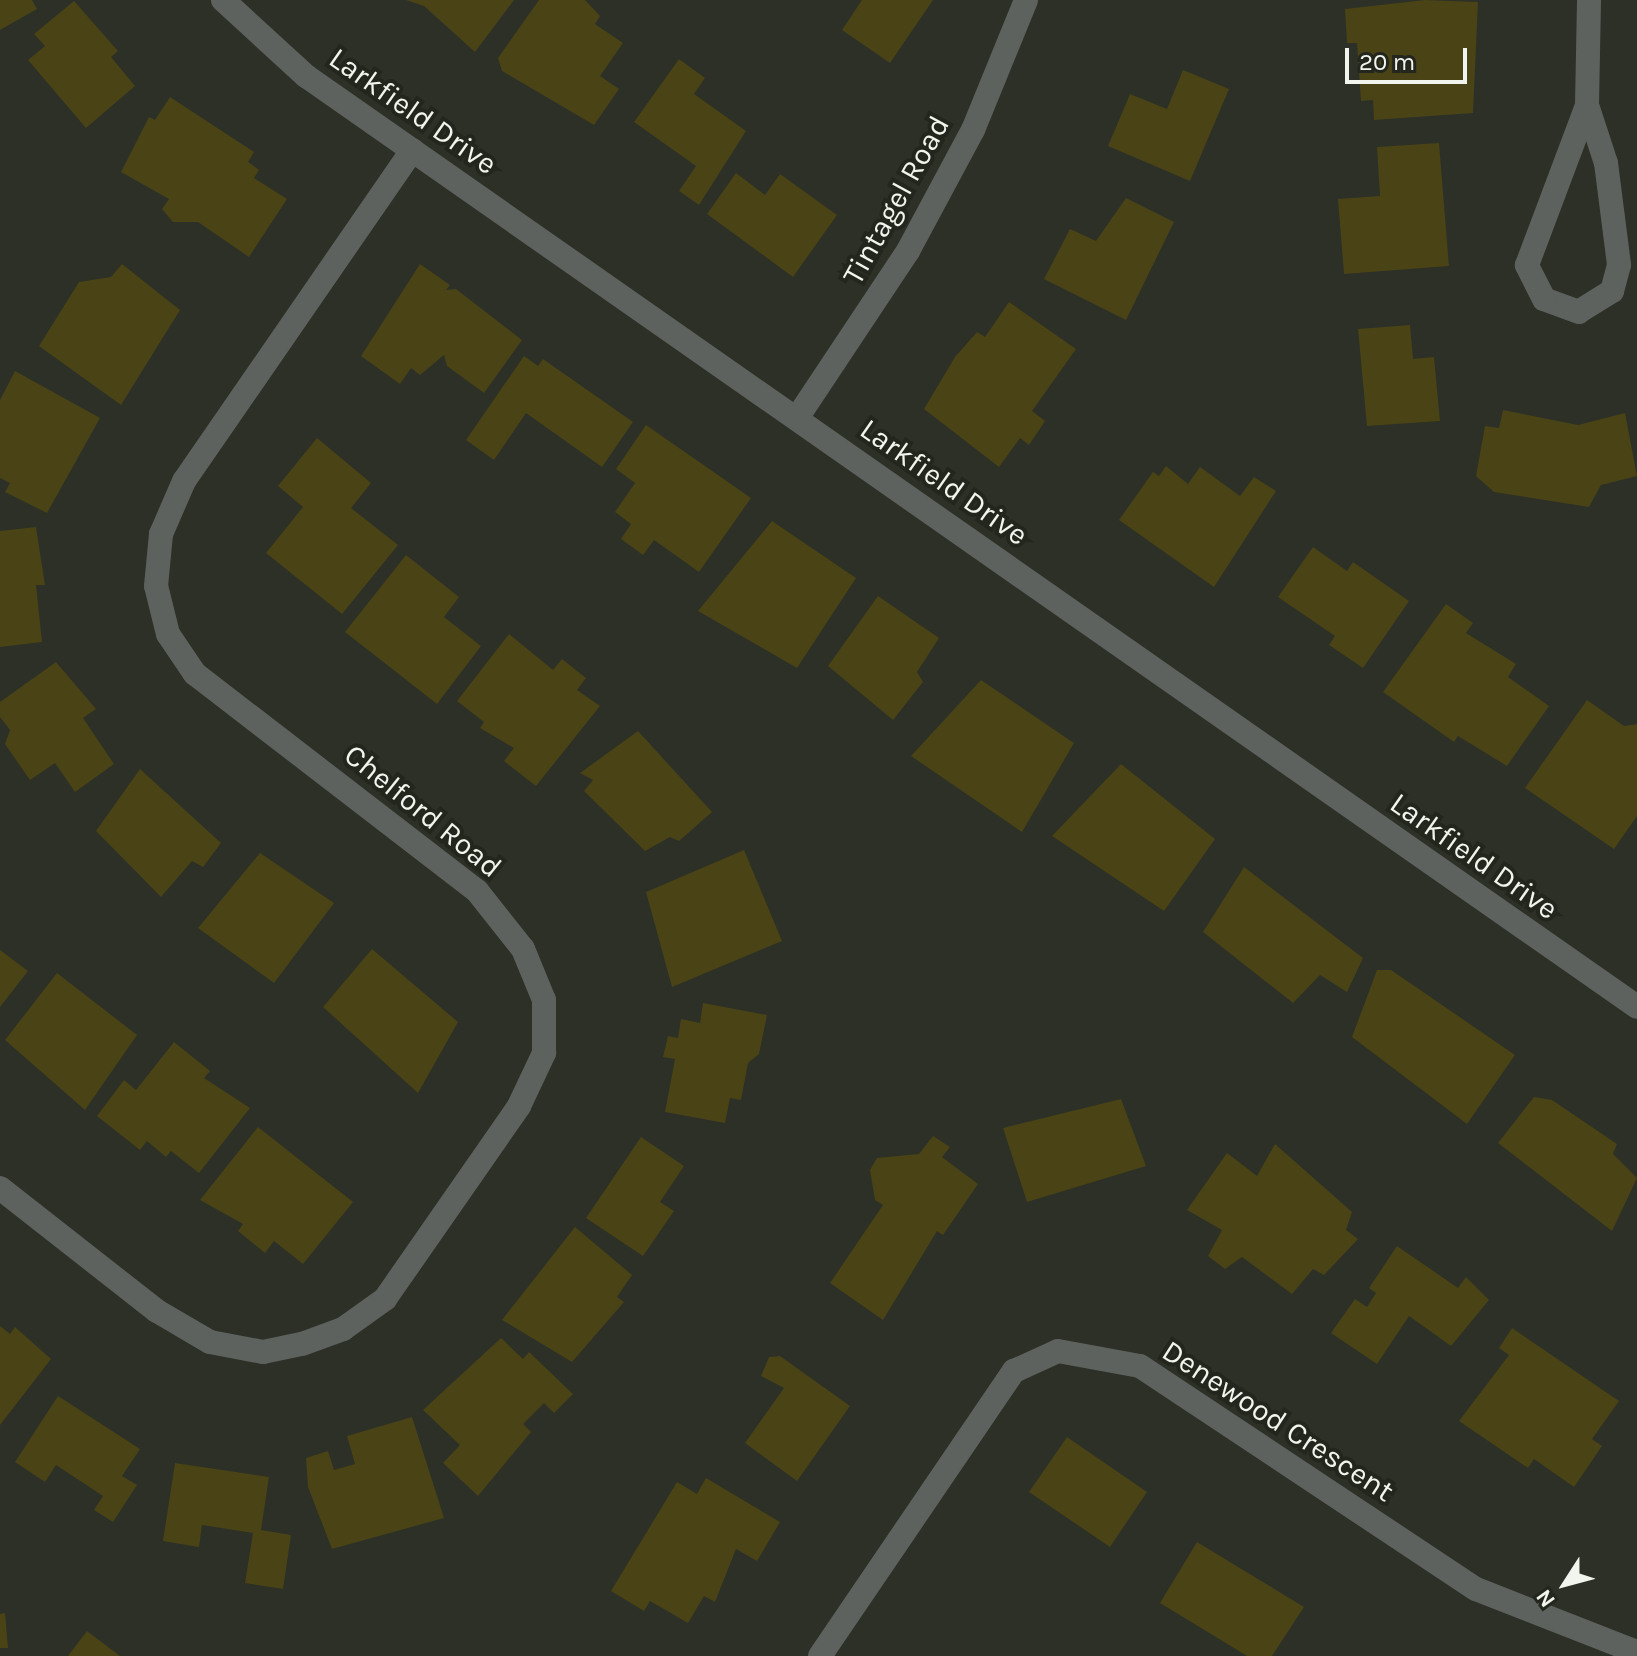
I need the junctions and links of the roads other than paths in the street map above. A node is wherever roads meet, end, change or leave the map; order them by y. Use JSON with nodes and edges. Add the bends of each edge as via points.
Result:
{"nodes":[{"id":1,"x":223,"y":0,"type":"edge"},
{"id":2,"x":1026,"y":0,"type":"edge"},
{"id":3,"x":1589,"y":0,"type":"edge"},
{"id":4,"x":1587,"y":105,"type":"junction"},
{"id":5,"x":412,"y":150,"type":"junction"},
{"id":6,"x":797,"y":418,"type":"junction"},
{"id":7,"x":1637,"y":1007,"type":"edge"},
{"id":8,"x":0,"y":1188,"type":"edge"},
{"id":9,"x":1637,"y":1652,"type":"edge"},
{"id":10,"x":820,"y":1656,"type":"edge"}],
"edges":[{"from":1,"to":5,"type":"street","name":"Larkfield Drive","via":[[306,76]]},
{"from":2,"to":6,"type":"street","name":"Tintagel Road","via":[[973,130],[908,251]]},
{"from":3,"to":4,"type":"street"},
{"from":4,"to":4,"type":"street","via":[[1527,265],[1544,299],[1579,312],[1612,291],[1619,265],[1606,163]]},
{"from":5,"to":6,"type":"street","name":"Larkfield Drive"},
{"from":5,"to":8,"type":"street","name":"Chelford Road","via":[[184,481],[161,534],[156,586],[168,634],[195,674],[477,891],[523,949],[539,987],[544,1053],[519,1106],[385,1299],[343,1329],[302,1344],[263,1352],[210,1342],[157,1311]]},
{"from":6,"to":7,"type":"street","name":"Larkfield Drive"},
{"from":9,"to":10,"type":"street","name":"Denewood Crescent","via":[[1476,1589],[1140,1366],[1058,1351],[1014,1371]]}]}
